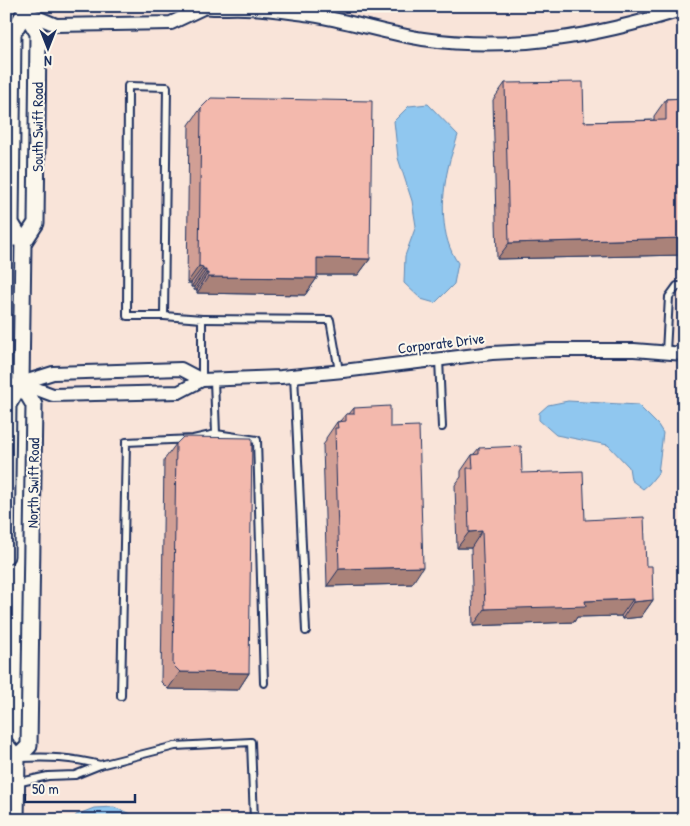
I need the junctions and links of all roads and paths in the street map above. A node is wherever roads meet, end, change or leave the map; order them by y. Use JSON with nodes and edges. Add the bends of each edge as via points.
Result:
{"nodes":[{"id":1,"x":41,"y":6,"type":"edge"},
{"id":2,"x":201,"y":7,"type":"edge"},
{"id":3,"x":25,"y":9,"type":"edge"},
{"id":4,"x":684,"y":9,"type":"edge"},
{"id":5,"x":6,"y":242,"type":"edge"},
{"id":6,"x":23,"y":243,"type":"junction"},
{"id":7,"x":684,"y":286,"type":"edge"},
{"id":8,"x":164,"y":316,"type":"junction"},
{"id":9,"x":202,"y":318,"type":"junction"},
{"id":10,"x":666,"y":352,"type":"junction"},
{"id":11,"x":684,"y":354,"type":"edge"},
{"id":12,"x":440,"y":359,"type":"junction"},
{"id":13,"x":339,"y":371,"type":"junction"},
{"id":14,"x":294,"y":375,"type":"junction"},
{"id":15,"x":208,"y":380,"type":"junction"},
{"id":16,"x":14,"y":383,"type":"edge"},
{"id":17,"x":442,"y":427,"type":"dead end"},
{"id":18,"x":216,"y":434,"type":"junction"},
{"id":19,"x":6,"y":556,"type":"edge"},
{"id":20,"x":306,"y":631,"type":"dead end"},
{"id":21,"x":264,"y":683,"type":"dead end"},
{"id":22,"x":121,"y":696,"type":"dead end"},
{"id":23,"x":6,"y":745,"type":"edge"},
{"id":24,"x":17,"y":758,"type":"junction"},
{"id":25,"x":100,"y":765,"type":"junction"},
{"id":26,"x":16,"y":783,"type":"junction"},
{"id":27,"x":11,"y":802,"type":"edge"},
{"id":28,"x":16,"y":820,"type":"edge"},
{"id":29,"x":254,"y":820,"type":"edge"}],
"edges":[{"from":1,"to":3,"type":"street"},
{"from":2,"to":3,"type":"street","via":[[172,23],[56,25]]},
{"from":2,"to":4,"type":"street","via":[[271,10],[424,39],[497,44],[550,41],[593,34]]},
{"from":3,"to":6,"type":"street","name":"South Swift Road","via":[[12,42],[11,223]]},
{"from":3,"to":6,"type":"street","name":"South Swift Road","via":[[38,33],[36,223]]},
{"from":5,"to":6,"type":"lane"},
{"from":6,"to":16,"type":"street","name":"South Swift Road"},
{"from":7,"to":10,"type":"lane","via":[[677,286],[669,297]]},
{"from":8,"to":8,"type":"lane","via":[[167,87],[128,86],[127,316]]},
{"from":8,"to":9,"type":"lane"},
{"from":9,"to":13,"type":"lane","via":[[330,320]]},
{"from":9,"to":15,"type":"lane"},
{"from":10,"to":11,"type":"street","name":"Corporate Drive"},
{"from":10,"to":12,"type":"street","name":"Corporate Drive","via":[[550,350]]},
{"from":12,"to":13,"type":"street","name":"Corporate Drive"},
{"from":12,"to":17,"type":"lane"},
{"from":13,"to":14,"type":"street","name":"Corporate Drive"},
{"from":14,"to":15,"type":"street","name":"Corporate Drive"},
{"from":14,"to":20,"type":"lane"},
{"from":15,"to":16,"type":"street","name":"Corporate Drive","via":[[181,370],[53,373]]},
{"from":15,"to":16,"type":"street","name":"Corporate Drive","via":[[179,392],[53,395]]},
{"from":15,"to":18,"type":"lane"},
{"from":16,"to":19,"type":"street","name":"North Swift Road","via":[[8,405]]},
{"from":16,"to":24,"type":"street","name":"North Swift Road","via":[[34,405],[29,746]]},
{"from":18,"to":21,"type":"lane","via":[[257,440]]},
{"from":18,"to":22,"type":"lane","via":[[193,439],[126,442]]},
{"from":23,"to":24,"type":"street"},
{"from":24,"to":25,"type":"lane","via":[[77,759]]},
{"from":24,"to":26,"type":"street","name":"North Swift Road"},
{"from":25,"to":26,"type":"lane","via":[[75,775],[48,776]]},
{"from":25,"to":29,"type":"lane","via":[[175,746],[251,742]]},
{"from":26,"to":27,"type":"street","name":"North Swift Road"},
{"from":27,"to":28,"type":"street","name":"North Swift Road"}]}
